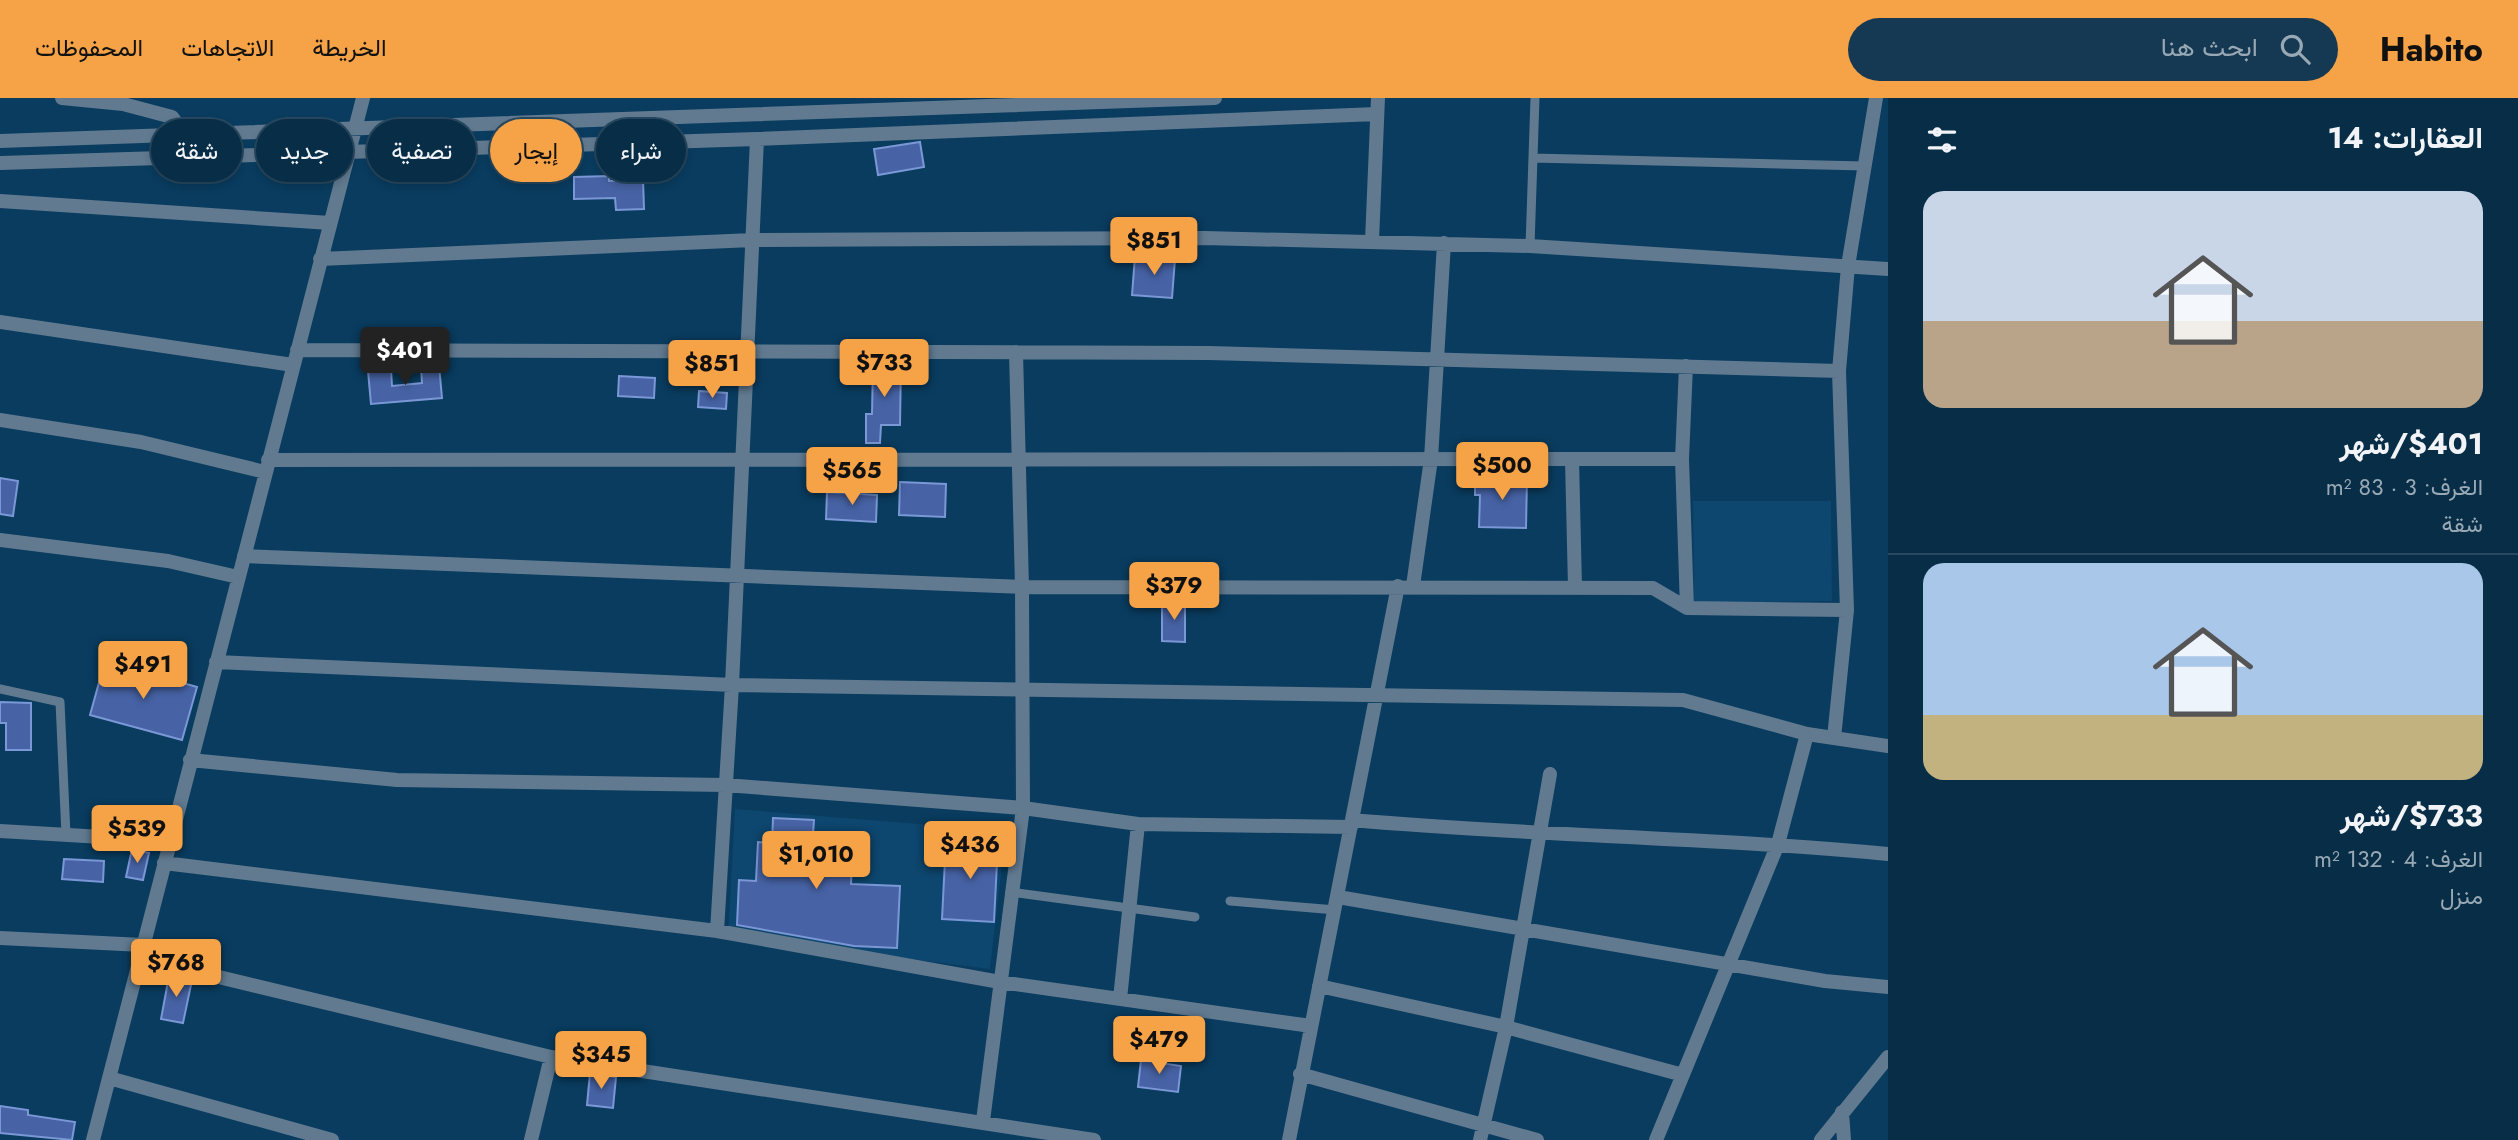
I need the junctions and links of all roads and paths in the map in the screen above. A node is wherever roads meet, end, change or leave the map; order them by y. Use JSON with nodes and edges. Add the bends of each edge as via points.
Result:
{"nodes":[{"id":1,"x":62,"y":98,"type":"edge"},
{"id":2,"x":363,"y":98,"type":"edge"},
{"id":3,"x":1215,"y":98,"type":"edge"},
{"id":4,"x":1378,"y":98,"type":"edge"},
{"id":5,"x":1535,"y":98,"type":"edge"},
{"id":6,"x":1876,"y":98,"type":"edge"},
{"id":7,"x":123,"y":101,"type":"edge"},
{"id":8,"x":1377,"y":114,"type":"junction"},
{"id":9,"x":174,"y":119,"type":"edge"},
{"id":10,"x":355,"y":128,"type":"junction"},
{"id":11,"x":242,"y":132,"type":"edge"},
{"id":12,"x":151,"y":135,"type":"edge"},
{"id":13,"x":757,"y":139,"type":"junction"},
{"id":14,"x":353,"y":140,"type":"edge"},
{"id":15,"x":0,"y":141,"type":"edge"},
{"id":16,"x":353,"y":152,"type":"edge"},
{"id":17,"x":256,"y":155,"type":"edge"},
{"id":18,"x":1533,"y":158,"type":"junction"},
{"id":19,"x":0,"y":163,"type":"edge"},
{"id":20,"x":1865,"y":166,"type":"junction"},
{"id":21,"x":342,"y":182,"type":"edge"},
{"id":22,"x":0,"y":201,"type":"edge"},
{"id":23,"x":330,"y":223,"type":"junction"},
{"id":24,"x":752,"y":240,"type":"junction"},
{"id":25,"x":1372,"y":241,"type":"junction"},
{"id":26,"x":1444,"y":243,"type":"junction"},
{"id":27,"x":1530,"y":246,"type":"junction"},
{"id":28,"x":320,"y":258,"type":"junction"},
{"id":29,"x":1848,"y":266,"type":"junction"},
{"id":30,"x":1888,"y":269,"type":"edge"},
{"id":31,"x":0,"y":322,"type":"edge"},
{"id":32,"x":747,"y":350,"type":"junction"},
{"id":33,"x":1016,"y":352,"type":"junction"},
{"id":34,"x":295,"y":358,"type":"junction"},
{"id":35,"x":1438,"y":358,"type":"junction"},
{"id":36,"x":1686,"y":366,"type":"junction"},
{"id":37,"x":1839,"y":370,"type":"junction"},
{"id":38,"x":0,"y":420,"type":"edge"},
{"id":39,"x":742,"y":459,"type":"junction"},
{"id":40,"x":1020,"y":459,"type":"junction"},
{"id":41,"x":1431,"y":459,"type":"junction"},
{"id":42,"x":1572,"y":459,"type":"junction"},
{"id":43,"x":1682,"y":459,"type":"junction"},
{"id":44,"x":267,"y":466,"type":"junction"},
{"id":45,"x":0,"y":540,"type":"edge"},
{"id":46,"x":244,"y":556,"type":"junction"},
{"id":47,"x":737,"y":576,"type":"junction"},
{"id":48,"x":238,"y":577,"type":"junction"},
{"id":49,"x":1405,"y":586,"type":"junction"},
{"id":50,"x":1022,"y":587,"type":"junction"},
{"id":51,"x":1574,"y":587,"type":"junction"},
{"id":52,"x":1687,"y":608,"type":"junction"},
{"id":53,"x":1847,"y":610,"type":"junction"},
{"id":54,"x":216,"y":662,"type":"junction"},
{"id":55,"x":732,"y":685,"type":"junction"},
{"id":56,"x":0,"y":689,"type":"edge"},
{"id":57,"x":1023,"y":691,"type":"junction"},
{"id":58,"x":1378,"y":693,"type":"junction"},
{"id":59,"x":1807,"y":734,"type":"junction"},
{"id":60,"x":1834,"y":738,"type":"junction"},
{"id":61,"x":1888,"y":746,"type":"edge"},
{"id":62,"x":190,"y":760,"type":"junction"},
{"id":63,"x":1550,"y":774,"type":"dead end"},
{"id":64,"x":724,"y":785,"type":"junction"},
{"id":65,"x":1023,"y":808,"type":"junction"},
{"id":66,"x":1138,"y":824,"type":"junction"},
{"id":67,"x":1352,"y":824,"type":"junction"},
{"id":68,"x":0,"y":831,"type":"edge"},
{"id":69,"x":1540,"y":833,"type":"junction"},
{"id":70,"x":66,"y":835,"type":"junction"},
{"id":71,"x":170,"y":841,"type":"junction"},
{"id":72,"x":1778,"y":844,"type":"junction"},
{"id":73,"x":1888,"y":854,"type":"edge"},
{"id":74,"x":164,"y":863,"type":"junction"},
{"id":75,"x":1010,"y":892,"type":"junction"},
{"id":76,"x":1230,"y":901,"type":"dead end"},
{"id":77,"x":1337,"y":903,"type":"junction"},
{"id":78,"x":1130,"y":908,"type":"junction"},
{"id":79,"x":1195,"y":917,"type":"dead end"},
{"id":80,"x":1524,"y":927,"type":"junction"},
{"id":81,"x":717,"y":931,"type":"junction"},
{"id":82,"x":0,"y":938,"type":"edge"},
{"id":83,"x":142,"y":952,"type":"junction"},
{"id":84,"x":1728,"y":964,"type":"junction"},
{"id":85,"x":1000,"y":982,"type":"junction"},
{"id":86,"x":1319,"y":986,"type":"junction"},
{"id":87,"x":1888,"y":987,"type":"edge"},
{"id":88,"x":1120,"y":999,"type":"junction"},
{"id":89,"x":1311,"y":1026,"type":"junction"},
{"id":90,"x":1506,"y":1027,"type":"junction"},
{"id":91,"x":551,"y":1057,"type":"junction"},
{"id":92,"x":1888,"y":1057,"type":"edge"},
{"id":93,"x":1300,"y":1074,"type":"junction"},
{"id":94,"x":1683,"y":1075,"type":"junction"},
{"id":95,"x":109,"y":1078,"type":"junction"},
{"id":96,"x":1842,"y":1112,"type":"junction"},
{"id":97,"x":983,"y":1121,"type":"junction"},
{"id":98,"x":1484,"y":1124,"type":"junction"},
{"id":99,"x":290,"y":1134,"type":"edge"},
{"id":100,"x":93,"y":1140,"type":"edge"},
{"id":101,"x":332,"y":1140,"type":"edge"},
{"id":102,"x":531,"y":1140,"type":"edge"},
{"id":103,"x":1094,"y":1140,"type":"edge"},
{"id":104,"x":1289,"y":1140,"type":"edge"},
{"id":105,"x":1480,"y":1140,"type":"edge"},
{"id":106,"x":1537,"y":1140,"type":"edge"},
{"id":107,"x":1656,"y":1140,"type":"edge"},
{"id":108,"x":1821,"y":1140,"type":"edge"},
{"id":109,"x":1844,"y":1140,"type":"edge"}],
"edges":[{"from":1,"to":7,"type":"street"},
{"from":2,"to":10,"type":"street"},
{"from":3,"to":10,"type":"street"},
{"from":4,"to":8,"type":"street"},
{"from":5,"to":18,"type":"lane"},
{"from":6,"to":20,"type":"street"},
{"from":7,"to":9,"type":"street"},
{"from":8,"to":13,"type":"street"},
{"from":8,"to":25,"type":"street"},
{"from":10,"to":11,"type":"street"},
{"from":10,"to":14,"type":"street"},
{"from":12,"to":15,"type":"street"},
{"from":13,"to":16,"type":"street"},
{"from":13,"to":24,"type":"street"},
{"from":17,"to":19,"type":"street"},
{"from":18,"to":20,"type":"lane"},
{"from":18,"to":27,"type":"lane"},
{"from":20,"to":29,"type":"street"},
{"from":21,"to":23,"type":"street"},
{"from":22,"to":23,"type":"street"},
{"from":23,"to":28,"type":"street"},
{"from":24,"to":25,"type":"street"},
{"from":24,"to":28,"type":"street"},
{"from":24,"to":32,"type":"street"},
{"from":25,"to":26,"type":"street"},
{"from":26,"to":27,"type":"street"},
{"from":26,"to":35,"type":"street"},
{"from":27,"to":29,"type":"street"},
{"from":28,"to":34,"type":"street"},
{"from":29,"to":30,"type":"street"},
{"from":29,"to":37,"type":"street"},
{"from":31,"to":34,"type":"street"},
{"from":32,"to":33,"type":"street"},
{"from":32,"to":34,"type":"street"},
{"from":32,"to":39,"type":"street"},
{"from":33,"to":35,"type":"street"},
{"from":33,"to":40,"type":"street"},
{"from":34,"to":44,"type":"street"},
{"from":35,"to":36,"type":"street"},
{"from":35,"to":41,"type":"street"},
{"from":36,"to":37,"type":"street"},
{"from":36,"to":43,"type":"street"},
{"from":37,"to":53,"type":"street"},
{"from":38,"to":44,"type":"street"},
{"from":39,"to":40,"type":"street"},
{"from":39,"to":44,"type":"street"},
{"from":39,"to":47,"type":"street"},
{"from":40,"to":41,"type":"street"},
{"from":40,"to":50,"type":"street"},
{"from":41,"to":42,"type":"street"},
{"from":41,"to":49,"type":"street"},
{"from":42,"to":43,"type":"street"},
{"from":42,"to":51,"type":"street"},
{"from":43,"to":52,"type":"street"},
{"from":44,"to":46,"type":"street"},
{"from":45,"to":48,"type":"street","via":[[168,561]]},
{"from":46,"to":47,"type":"street"},
{"from":46,"to":48,"type":"street"},
{"from":47,"to":50,"type":"street"},
{"from":47,"to":55,"type":"street"},
{"from":48,"to":54,"type":"street"},
{"from":49,"to":50,"type":"street"},
{"from":49,"to":51,"type":"street"},
{"from":49,"to":58,"type":"street"},
{"from":50,"to":57,"type":"street"},
{"from":51,"to":52,"type":"street","via":[[1653,588]]},
{"from":52,"to":53,"type":"street"},
{"from":53,"to":60,"type":"street"},
{"from":54,"to":55,"type":"street"},
{"from":54,"to":62,"type":"street"},
{"from":55,"to":57,"type":"street"},
{"from":55,"to":64,"type":"street"},
{"from":56,"to":70,"type":"lane","via":[[60,702]]},
{"from":57,"to":58,"type":"street"},
{"from":57,"to":65,"type":"street"},
{"from":58,"to":59,"type":"street","via":[[1683,700]]},
{"from":58,"to":67,"type":"street"},
{"from":59,"to":60,"type":"street"},
{"from":59,"to":72,"type":"street"},
{"from":60,"to":61,"type":"street"},
{"from":62,"to":64,"type":"street","via":[[397,780]]},
{"from":62,"to":71,"type":"street"},
{"from":63,"to":69,"type":"street"},
{"from":64,"to":65,"type":"street"},
{"from":64,"to":81,"type":"street"},
{"from":65,"to":66,"type":"street"},
{"from":65,"to":75,"type":"street"},
{"from":66,"to":67,"type":"street"},
{"from":66,"to":78,"type":"street"},
{"from":67,"to":69,"type":"street"},
{"from":67,"to":77,"type":"street"},
{"from":68,"to":70,"type":"street"},
{"from":69,"to":72,"type":"street"},
{"from":69,"to":80,"type":"street"},
{"from":70,"to":71,"type":"street"},
{"from":71,"to":74,"type":"street"},
{"from":72,"to":73,"type":"street"},
{"from":72,"to":84,"type":"street"},
{"from":74,"to":81,"type":"street"},
{"from":74,"to":83,"type":"street"},
{"from":75,"to":78,"type":"lane"},
{"from":75,"to":85,"type":"street"},
{"from":76,"to":77,"type":"lane"},
{"from":77,"to":80,"type":"street"},
{"from":77,"to":86,"type":"street"},
{"from":78,"to":79,"type":"lane"},
{"from":78,"to":88,"type":"street"},
{"from":80,"to":84,"type":"street"},
{"from":80,"to":90,"type":"street"},
{"from":81,"to":85,"type":"street"},
{"from":82,"to":83,"type":"street"},
{"from":83,"to":91,"type":"street"},
{"from":83,"to":95,"type":"street"},
{"from":84,"to":87,"type":"street"},
{"from":84,"to":94,"type":"street"},
{"from":85,"to":88,"type":"street"},
{"from":85,"to":97,"type":"street"},
{"from":86,"to":89,"type":"street"},
{"from":86,"to":90,"type":"street"},
{"from":88,"to":89,"type":"street"},
{"from":89,"to":93,"type":"street"},
{"from":90,"to":94,"type":"street"},
{"from":90,"to":98,"type":"street"},
{"from":91,"to":97,"type":"street"},
{"from":91,"to":102,"type":"street"},
{"from":92,"to":96,"type":"street"},
{"from":93,"to":98,"type":"street"},
{"from":93,"to":104,"type":"street"},
{"from":94,"to":107,"type":"street"},
{"from":95,"to":99,"type":"street"},
{"from":95,"to":100,"type":"street"},
{"from":96,"to":108,"type":"street"},
{"from":96,"to":109,"type":"street"},
{"from":97,"to":103,"type":"street"},
{"from":98,"to":105,"type":"street"},
{"from":98,"to":106,"type":"street"},
{"from":99,"to":101,"type":"street"}]}
